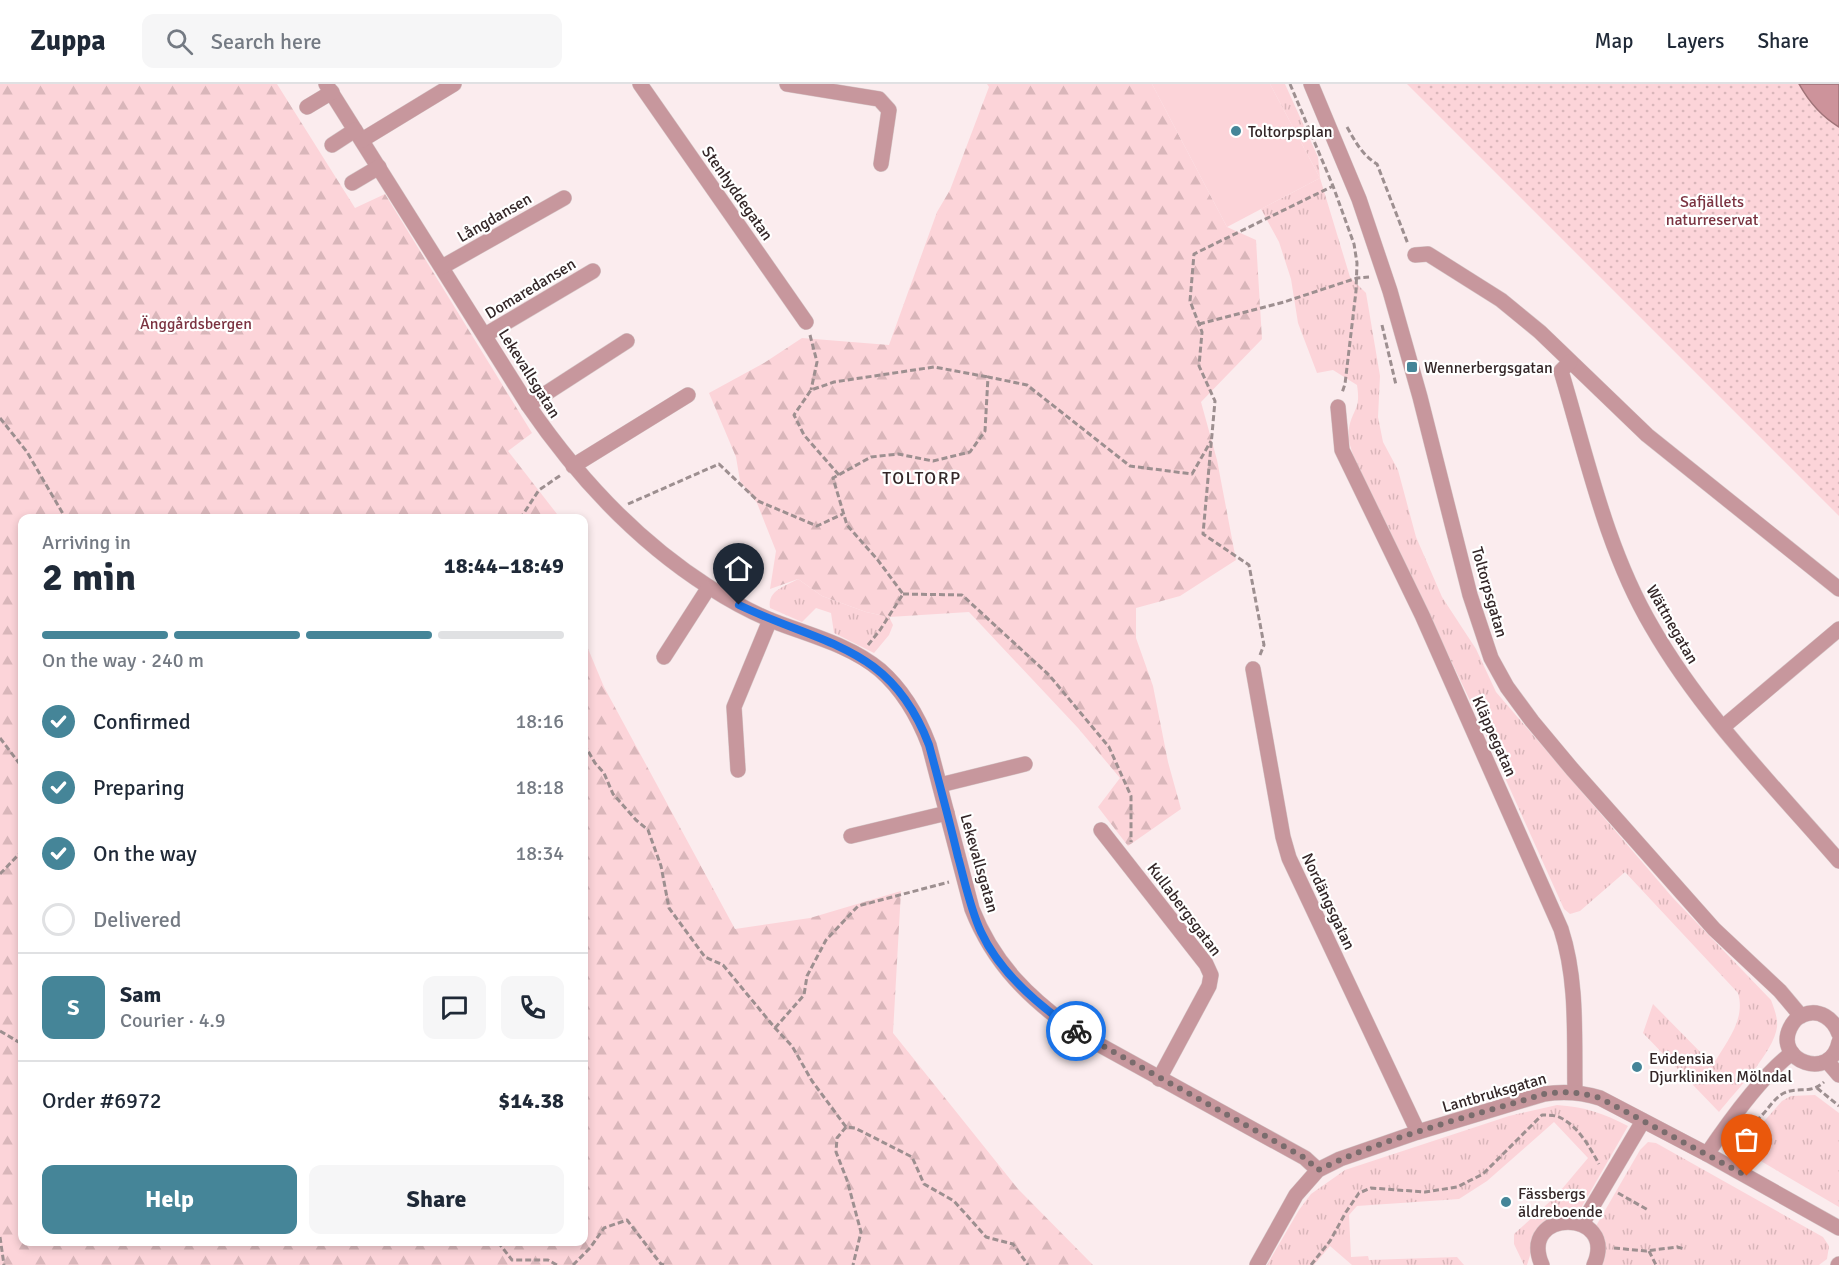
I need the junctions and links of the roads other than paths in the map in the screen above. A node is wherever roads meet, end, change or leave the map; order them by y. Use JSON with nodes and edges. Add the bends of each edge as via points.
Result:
{"nodes":[{"id":1,"x":454,"y":84,"type":"edge"},
{"id":2,"x":640,"y":84,"type":"edge"},
{"id":3,"x":787,"y":84,"type":"edge"},
{"id":4,"x":1311,"y":84,"type":"edge"},
{"id":5,"x":329,"y":88,"type":"edge"},
{"id":6,"x":307,"y":107,"type":"dead end"},
{"id":7,"x":359,"y":135,"type":"junction"},
{"id":8,"x":332,"y":145,"type":"dead end"},
{"id":9,"x":881,"y":164,"type":"dead end"},
{"id":10,"x":379,"y":166,"type":"junction"},
{"id":11,"x":352,"y":183,"type":"dead end"},
{"id":12,"x":564,"y":198,"type":"dead end"},
{"id":13,"x":1415,"y":255,"type":"road end"},
{"id":14,"x":442,"y":267,"type":"junction"},
{"id":15,"x":593,"y":271,"type":"dead end"},
{"id":16,"x":806,"y":322,"type":"road end"},
{"id":17,"x":485,"y":335,"type":"junction"},
{"id":18,"x":627,"y":341,"type":"dead end"},
{"id":19,"x":1570,"y":362,"type":"junction"},
{"id":20,"x":688,"y":395,"type":"dead end"},
{"id":21,"x":528,"y":405,"type":"junction"},
{"id":22,"x":1338,"y":406,"type":"road end"},
{"id":23,"x":573,"y":466,"type":"junction"},
{"id":24,"x":709,"y":587,"type":"junction"},
{"id":25,"x":1839,"y":589,"type":"edge"},
{"id":26,"x":770,"y":620,"type":"junction"},
{"id":27,"x":1839,"y":629,"type":"edge"},
{"id":28,"x":664,"y":657,"type":"dead end"},
{"id":29,"x":1252,"y":669,"type":"road end"},
{"id":30,"x":1722,"y":728,"type":"junction"},
{"id":31,"x":1025,"y":764,"type":"dead end"},
{"id":32,"x":738,"y":770,"type":"dead end"},
{"id":33,"x":940,"y":785,"type":"junction"},
{"id":34,"x":947,"y":813,"type":"junction"},
{"id":35,"x":1101,"y":830,"type":"dead end"},
{"id":36,"x":850,"y":836,"type":"dead end"},
{"id":37,"x":1839,"y":861,"type":"edge"},
{"id":38,"x":1801,"y":1016,"type":"junction"},
{"id":39,"x":1837,"y":1024,"type":"edge"},
{"id":40,"x":1839,"y":1042,"type":"edge"},
{"id":41,"x":1792,"y":1053,"type":"junction"},
{"id":42,"x":1834,"y":1069,"type":"edge"},
{"id":43,"x":1159,"y":1079,"type":"junction"},
{"id":44,"x":1575,"y":1092,"type":"junction"},
{"id":45,"x":1643,"y":1121,"type":"junction"},
{"id":46,"x":1418,"y":1132,"type":"junction"},
{"id":47,"x":1707,"y":1154,"type":"junction"},
{"id":48,"x":1318,"y":1170,"type":"junction"},
{"id":49,"x":1582,"y":1224,"type":"junction"},
{"id":50,"x":1839,"y":1228,"type":"edge"},
{"id":51,"x":1257,"y":1265,"type":"edge"},
{"id":52,"x":1542,"y":1265,"type":"edge"},
{"id":53,"x":1594,"y":1265,"type":"edge"}],
"edges":[{"from":1,"to":7,"type":"street"},
{"from":2,"to":16,"type":"street","name":"Stenhyddegatan"},
{"from":3,"to":9,"type":"street","via":[[885,103],[889,110]]},
{"from":4,"to":38,"type":"street","name":"Toltorpsgatan","via":[[1359,199],[1390,291],[1470,595],[1491,658],[1507,687],[1572,769],[1714,929]]},
{"from":5,"to":6,"type":"street"},
{"from":5,"to":7,"type":"street","name":"Lekevallsgatan"},
{"from":7,"to":8,"type":"street"},
{"from":7,"to":10,"type":"street","name":"Lekevallsgatan"},
{"from":10,"to":11,"type":"street"},
{"from":10,"to":14,"type":"street","name":"Lekevallsgatan"},
{"from":12,"to":14,"type":"street","name":"Långdansen"},
{"from":13,"to":19,"type":"street","via":[[1428,254],[1501,300]]},
{"from":14,"to":17,"type":"street","name":"Lekevallsgatan"},
{"from":15,"to":17,"type":"street","name":"Domaredansen"},
{"from":17,"to":21,"type":"street","name":"Lekevallsgatan"},
{"from":18,"to":21,"type":"street"},
{"from":19,"to":25,"type":"street","via":[[1647,435]]},
{"from":19,"to":30,"type":"street","name":"Wättnegatan","via":[[1561,371],[1606,523],[1626,576],[1680,674]]},
{"from":20,"to":23,"type":"street"},
{"from":21,"to":23,"type":"street","name":"Lekevallsgatan"},
{"from":22,"to":44,"type":"street","name":"Kläppegatan","via":[[1342,450],[1422,615],[1569,954]]},
{"from":23,"to":24,"type":"street","name":"Lekevallsgatan","via":[[667,556]]},
{"from":24,"to":26,"type":"street","name":"Lekevallsgatan"},
{"from":24,"to":28,"type":"street"},
{"from":26,"to":32,"type":"street","via":[[734,708]]},
{"from":26,"to":33,"type":"street","name":"Lekevallsgatan","via":[[859,656],[894,684],[920,721]]},
{"from":27,"to":30,"type":"street"},
{"from":29,"to":46,"type":"street","name":"Nordängsgatan","via":[[1289,858]]},
{"from":30,"to":37,"type":"street","name":"Wättnegatan"},
{"from":31,"to":33,"type":"street"},
{"from":33,"to":34,"type":"street","name":"Lekevallsgatan"},
{"from":34,"to":36,"type":"street"},
{"from":34,"to":43,"type":"street","name":"Lekevallsgatan","via":[[972,909],[996,956],[1048,1011],[1078,1033]]},
{"from":35,"to":43,"type":"street","name":"Kullabergsgatan","via":[[1211,975],[1209,986]]},
{"from":38,"to":39,"type":"street","via":[[1818,1013]]},
{"from":38,"to":41,"type":"street","via":[[1788,1032]]},
{"from":40,"to":42,"type":"street"},
{"from":41,"to":42,"type":"street","via":[[1808,1064]]},
{"from":41,"to":47,"type":"street","via":[[1779,1062]]},
{"from":43,"to":48,"type":"street","name":"Lekevallsgatan","via":[[1305,1158]]},
{"from":44,"to":45,"type":"street","name":"Lantbruksgatan","via":[[1600,1098]]},
{"from":44,"to":46,"type":"street","name":"Lantbruksgatan","via":[[1544,1094]]},
{"from":45,"to":47,"type":"street","name":"Lantbruksgatan"},
{"from":45,"to":49,"type":"street"},
{"from":46,"to":48,"type":"street","name":"Lantbruksgatan"},
{"from":47,"to":50,"type":"street","name":"Lantbruksgatan"},
{"from":48,"to":51,"type":"street","name":"Lantbruksgatan","via":[[1296,1195]]},
{"from":49,"to":52,"type":"street","via":[[1565,1221],[1550,1227],[1539,1248]]},
{"from":49,"to":53,"type":"street","via":[[1597,1242]]}]}
